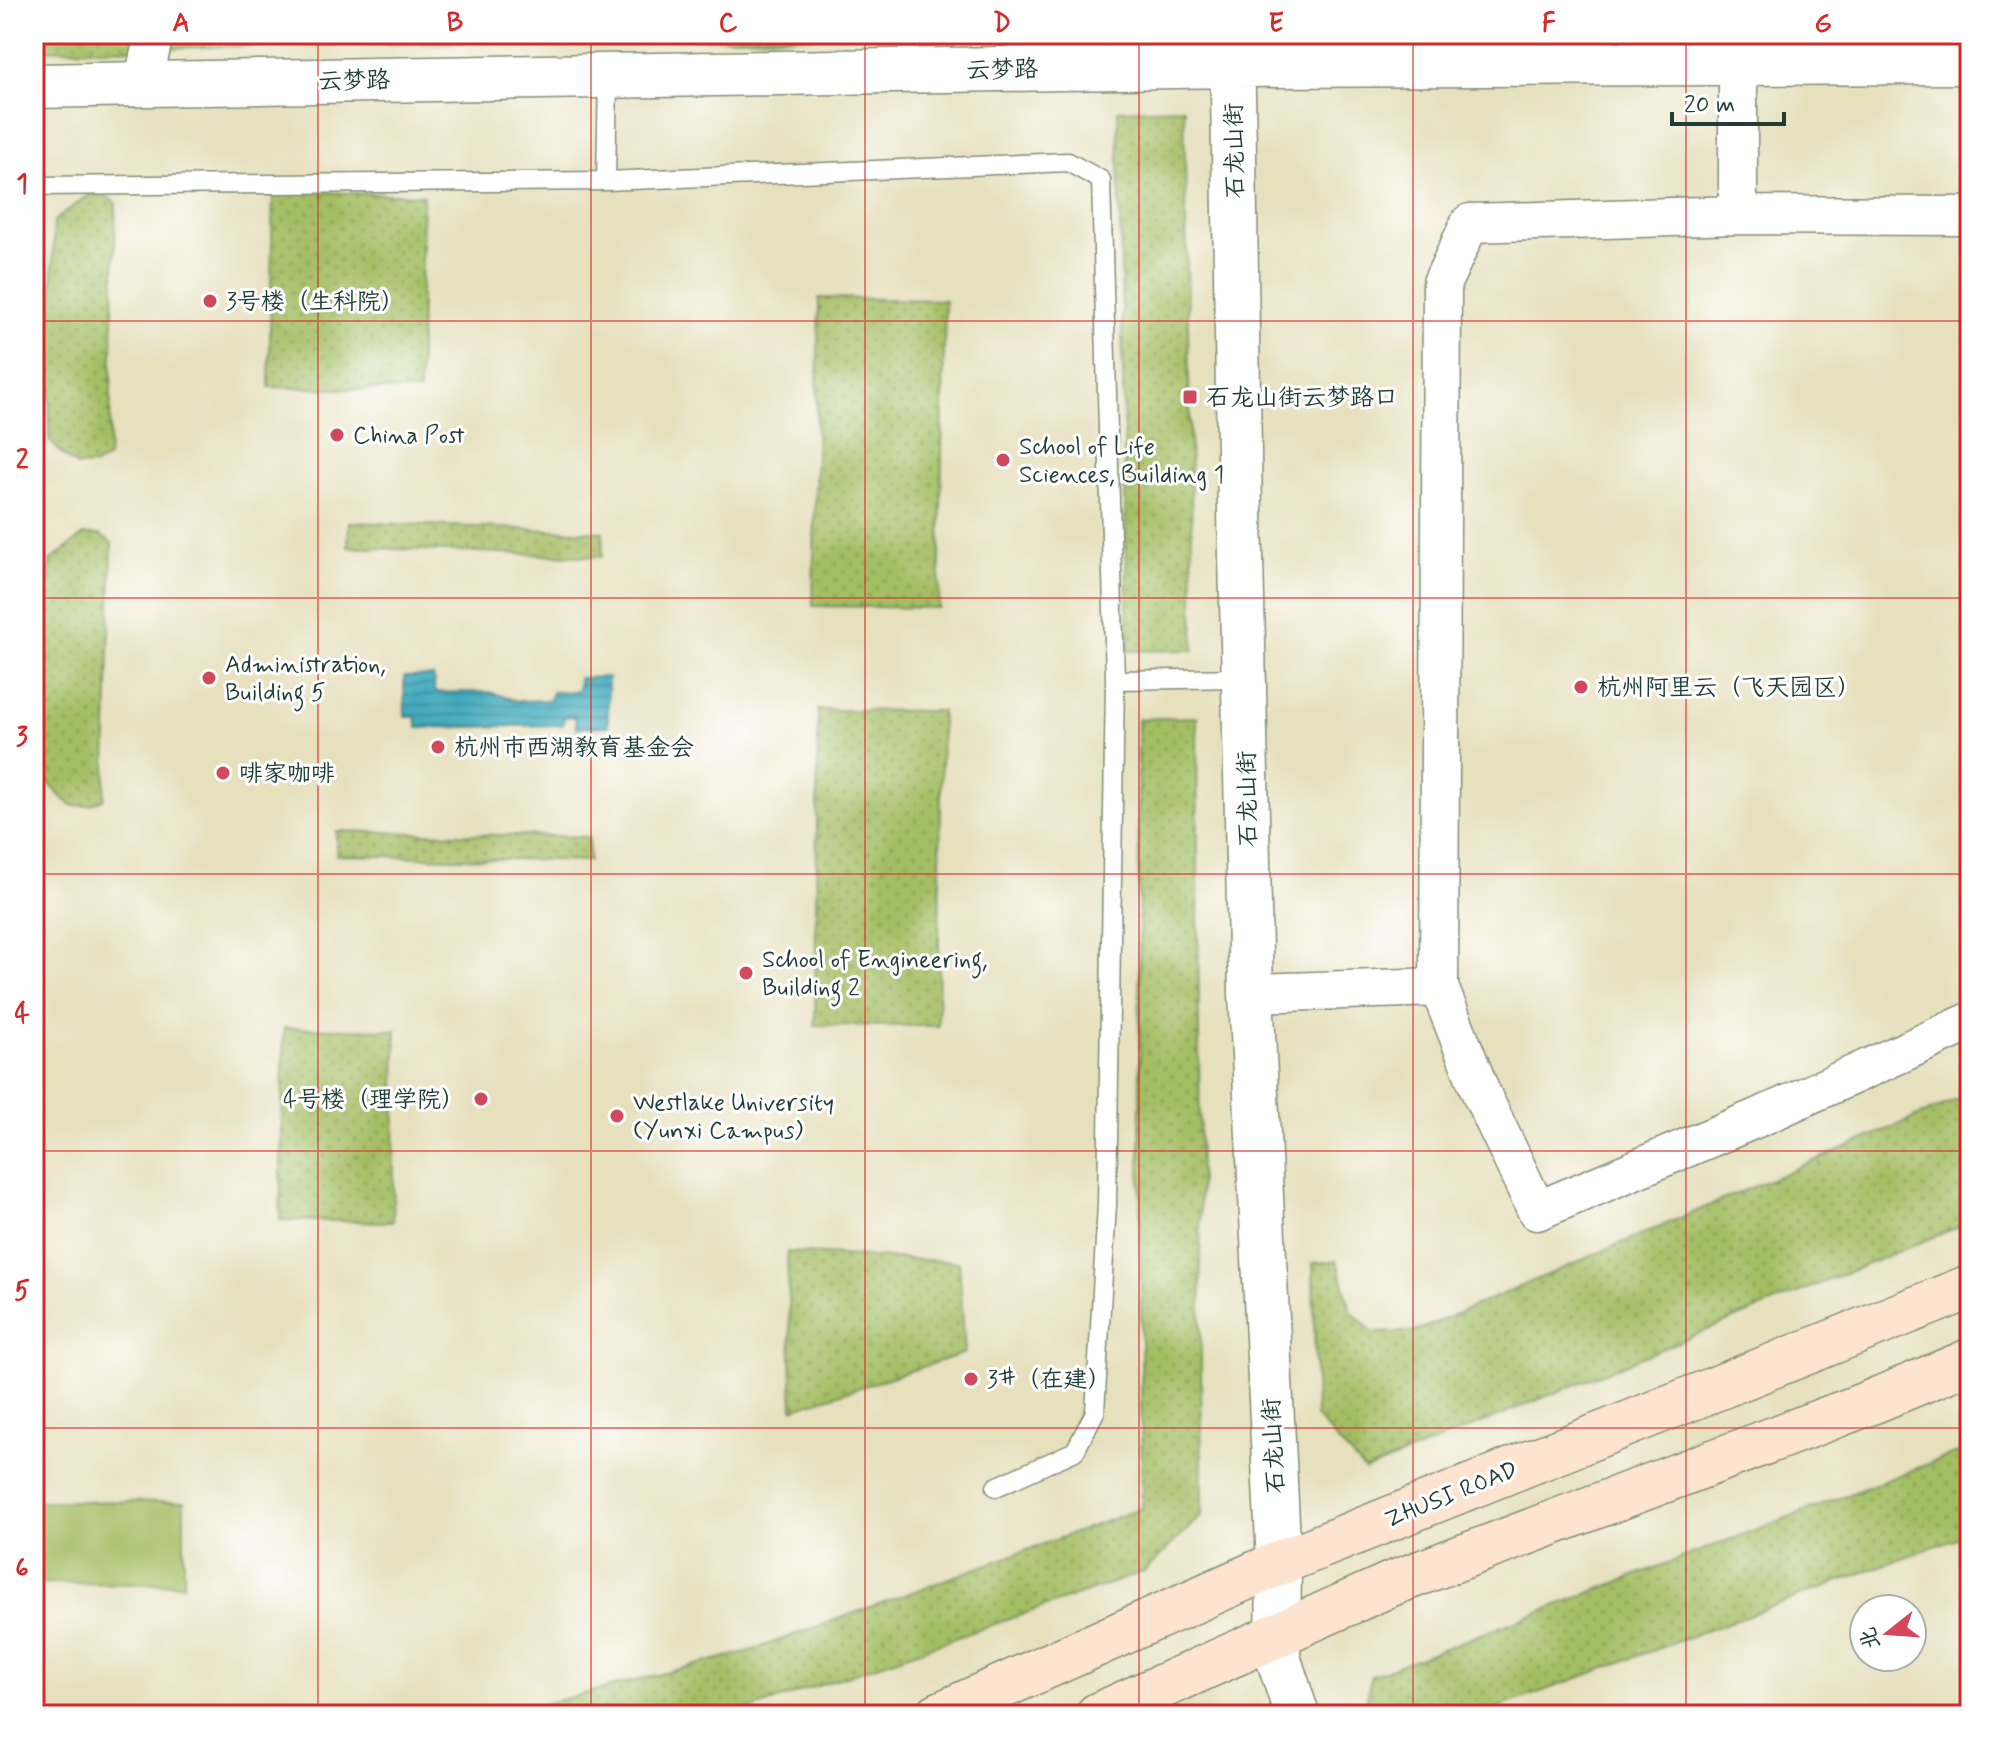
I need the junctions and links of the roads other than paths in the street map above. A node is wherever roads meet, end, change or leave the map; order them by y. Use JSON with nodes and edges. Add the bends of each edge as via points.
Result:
{"nodes":[{"id":1,"x":154,"y":34,"type":"edge"},
{"id":2,"x":1528,"y":49,"type":"edge"},
{"id":3,"x":1232,"y":50,"type":"edge"},
{"id":4,"x":1950,"y":53,"type":"edge"},
{"id":5,"x":1738,"y":63,"type":"junction"},
{"id":6,"x":608,"y":76,"type":"junction"},
{"id":7,"x":143,"y":84,"type":"junction"},
{"id":8,"x":34,"y":86,"type":"edge"},
{"id":9,"x":606,"y":181,"type":"junction"},
{"id":10,"x":34,"y":186,"type":"edge"},
{"id":11,"x":1738,"y":215,"type":"junction"},
{"id":12,"x":1970,"y":216,"type":"edge"},
{"id":13,"x":1244,"y":678,"type":"junction"},
{"id":14,"x":1115,"y":680,"type":"junction"},
{"id":15,"x":1439,"y":987,"type":"junction"},
{"id":16,"x":1251,"y":993,"type":"junction"},
{"id":17,"x":1970,"y":1022,"type":"edge"},
{"id":18,"x":1970,"y":1287,"type":"edge"},
{"id":19,"x":1970,"y":1361,"type":"edge"},
{"id":20,"x":996,"y":1487,"type":"dead end"},
{"id":21,"x":1279,"y":1563,"type":"junction"},
{"id":22,"x":1278,"y":1635,"type":"junction"},
{"id":23,"x":938,"y":1715,"type":"edge"},
{"id":24,"x":1098,"y":1715,"type":"edge"},
{"id":25,"x":1297,"y":1715,"type":"edge"}],
"edges":[{"from":1,"to":7,"type":"street"},
{"from":2,"to":3,"type":"street","name":"云梦路"},
{"from":2,"to":5,"type":"street","name":"云梦路"},
{"from":3,"to":6,"type":"street","name":"云梦路"},
{"from":3,"to":13,"type":"street","name":"石龙山街"},
{"from":4,"to":5,"type":"street","name":"云梦路"},
{"from":5,"to":11,"type":"street"},
{"from":6,"to":7,"type":"street","name":"云梦路"},
{"from":6,"to":9,"type":"lane"},
{"from":7,"to":8,"type":"street","name":"云梦路"},
{"from":9,"to":10,"type":"lane"},
{"from":9,"to":14,"type":"lane","via":[[1068,162],[1101,180]]},
{"from":11,"to":12,"type":"street"},
{"from":11,"to":15,"type":"street","via":[[1470,223],[1442,283]]},
{"from":13,"to":14,"type":"lane"},
{"from":13,"to":16,"type":"street","name":"石龙山街"},
{"from":14,"to":20,"type":"lane","via":[[1107,1205],[1095,1412],[1075,1451]]},
{"from":15,"to":16,"type":"street"},
{"from":15,"to":17,"type":"street","via":[[1481,1093],[1537,1211]]},
{"from":16,"to":21,"type":"street","name":"石龙山街"},
{"from":18,"to":21,"type":"main road","name":"ZHUSI ROAD"},
{"from":19,"to":22,"type":"main road","via":[[1391,1584]]},
{"from":21,"to":22,"type":"street","name":"石龙山街"},
{"from":21,"to":23,"type":"main road","name":"ZHUSI ROAD"},
{"from":22,"to":24,"type":"main road"},
{"from":22,"to":25,"type":"street","via":[[1278,1657]]}]}
